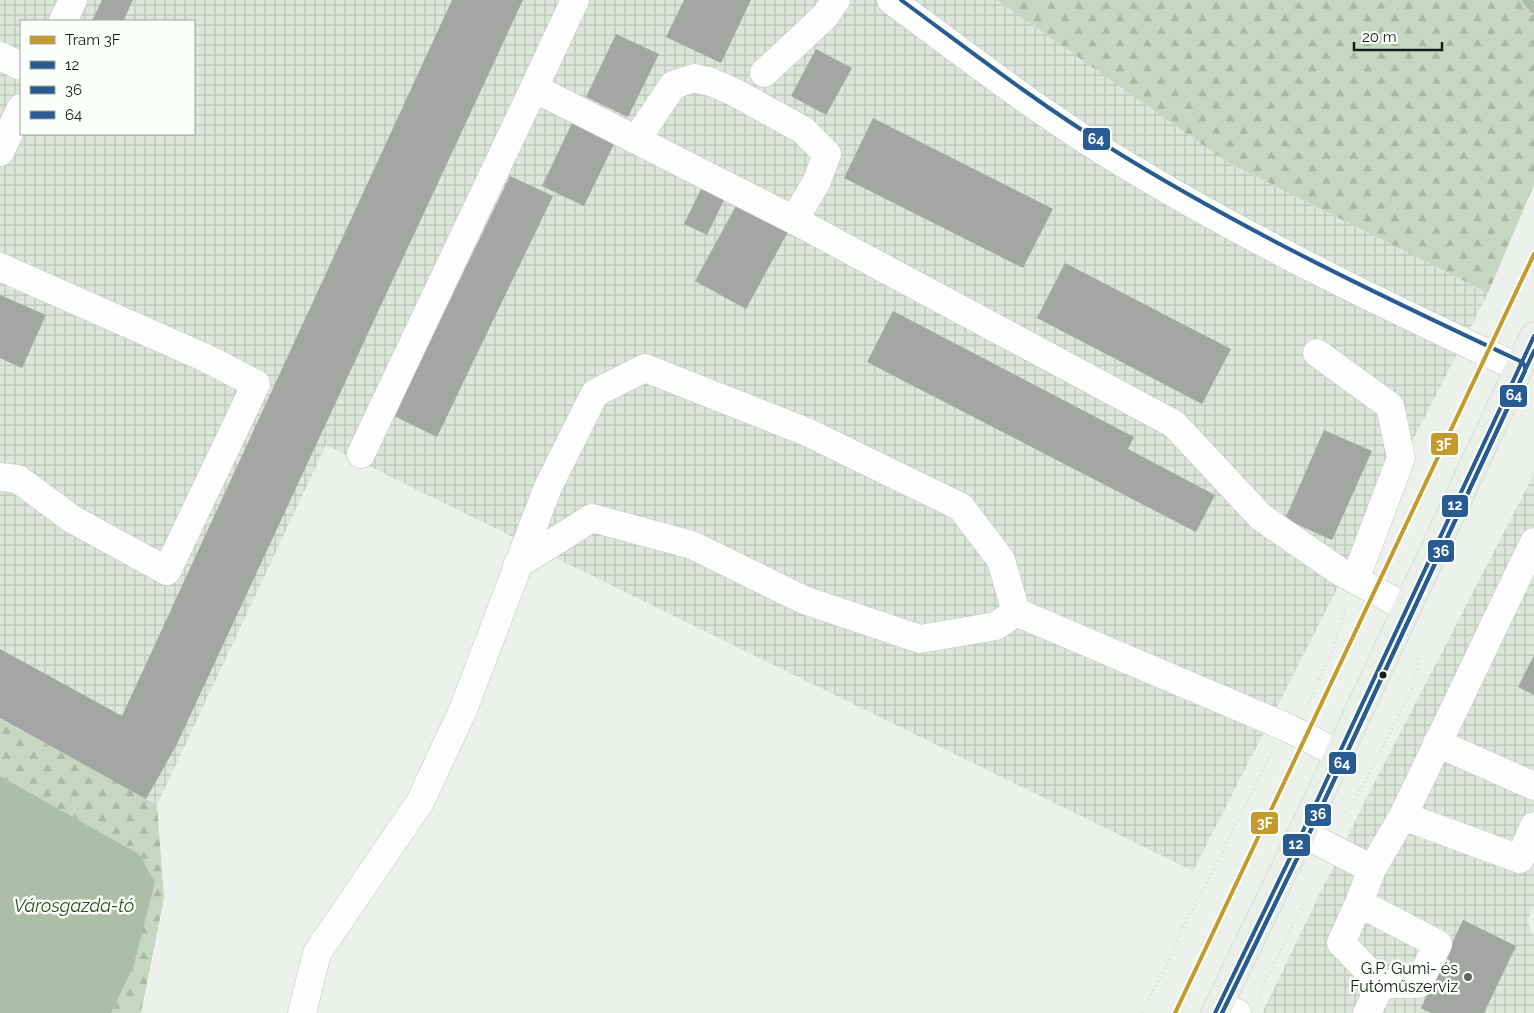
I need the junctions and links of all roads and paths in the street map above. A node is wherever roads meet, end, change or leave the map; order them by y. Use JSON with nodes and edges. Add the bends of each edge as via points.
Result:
{"nodes":[{"id":1,"x":72,"y":0,"type":"edge"},
{"id":2,"x":575,"y":0,"type":"edge"},
{"id":3,"x":836,"y":0,"type":"edge"},
{"id":4,"x":891,"y":0,"type":"edge"},
{"id":5,"x":63,"y":20,"type":"edge"},
{"id":6,"x":0,"y":56,"type":"edge"},
{"id":7,"x":20,"y":66,"type":"edge"},
{"id":8,"x":764,"y":73,"type":"dead end"},
{"id":9,"x":20,"y":75,"type":"edge"},
{"id":10,"x":0,"y":77,"type":"edge"},
{"id":11,"x":534,"y":88,"type":"junction"},
{"id":12,"x":20,"y":110,"type":"edge"},
{"id":13,"x":637,"y":139,"type":"junction"},
{"id":14,"x":0,"y":152,"type":"edge"},
{"id":15,"x":794,"y":220,"type":"junction"},
{"id":16,"x":0,"y":267,"type":"edge"},
{"id":17,"x":1534,"y":336,"type":"edge"},
{"id":18,"x":1317,"y":354,"type":"dead end"},
{"id":19,"x":1519,"y":368,"type":"junction"},
{"id":20,"x":361,"y":454,"type":"dead end"},
{"id":21,"x":0,"y":477,"type":"edge"},
{"id":22,"x":1534,"y":542,"type":"edge"},
{"id":23,"x":517,"y":565,"type":"junction"},
{"id":24,"x":1355,"y":580,"type":"junction"},
{"id":25,"x":1407,"y":608,"type":"junction"},
{"id":26,"x":1016,"y":612,"type":"junction"},
{"id":27,"x":1422,"y":648,"type":"dead end"},
{"id":28,"x":1286,"y":727,"type":"junction"},
{"id":29,"x":1437,"y":743,"type":"junction"},
{"id":30,"x":1339,"y":754,"type":"junction"},
{"id":31,"x":1534,"y":786,"type":"edge"},
{"id":32,"x":1402,"y":816,"type":"junction"},
{"id":33,"x":1534,"y":826,"type":"edge"},
{"id":34,"x":1302,"y":833,"type":"junction"},
{"id":35,"x":1330,"y":847,"type":"junction"},
{"id":36,"x":1372,"y":869,"type":"junction"},
{"id":37,"x":1305,"y":899,"type":"dead end"},
{"id":38,"x":1359,"y":903,"type":"junction"},
{"id":39,"x":1381,"y":984,"type":"junction"},
{"id":40,"x":1259,"y":996,"type":"dead end"},
{"id":41,"x":1224,"y":1010,"type":"edge"},
{"id":42,"x":302,"y":1013,"type":"edge"},
{"id":43,"x":1142,"y":1013,"type":"edge"},
{"id":44,"x":1367,"y":1013,"type":"edge"}],
"edges":[{"from":1,"to":5,"type":"street"},
{"from":2,"to":11,"type":"street"},
{"from":3,"to":8,"type":"street","via":[[825,16]]},
{"from":4,"to":19,"type":"street","via":[[1041,111],[1135,171],[1270,247]]},
{"from":6,"to":7,"type":"street"},
{"from":9,"to":10,"type":"street"},
{"from":11,"to":13,"type":"street"},
{"from":11,"to":20,"type":"street"},
{"from":12,"to":14,"type":"street"},
{"from":13,"to":15,"type":"street"},
{"from":13,"to":15,"type":"street","via":[[672,85],[694,78],[734,92],[803,130],[827,154],[816,183]]},
{"from":15,"to":24,"type":"street","via":[[1174,424],[1261,517]]},
{"from":16,"to":21,"type":"street","via":[[256,384],[167,570],[72,519],[18,479]]},
{"from":17,"to":19,"type":"main road"},
{"from":18,"to":24,"type":"street","via":[[1390,406],[1401,458]]},
{"from":19,"to":25,"type":"main road"},
{"from":22,"to":29,"type":"street"},
{"from":23,"to":26,"type":"street","via":[[592,518],[692,545],[804,600],[920,639],[996,626]]},
{"from":23,"to":26,"type":"street","via":[[548,488],[595,393],[645,368],[807,432],[961,507],[1001,560]]},
{"from":23,"to":42,"type":"street","via":[[463,710],[420,802],[317,953]]},
{"from":24,"to":25,"type":"street"},
{"from":24,"to":28,"type":"path","via":[[1320,679],[1307,705]]},
{"from":25,"to":30,"type":"main road"},
{"from":26,"to":28,"type":"street"},
{"from":27,"to":35,"type":"path","via":[[1412,689]]},
{"from":28,"to":30,"type":"street"},
{"from":28,"to":43,"type":"path","via":[[1266,760]]},
{"from":29,"to":31,"type":"street"},
{"from":29,"to":32,"type":"street"},
{"from":30,"to":34,"type":"main road"},
{"from":32,"to":33,"type":"street","via":[[1520,859]]},
{"from":32,"to":36,"type":"street"},
{"from":34,"to":35,"type":"street"},
{"from":34,"to":41,"type":"main road"},
{"from":35,"to":36,"type":"street"},
{"from":36,"to":38,"type":"street"},
{"from":37,"to":40,"type":"path"},
{"from":38,"to":39,"type":"street","via":[[1341,943]]},
{"from":38,"to":39,"type":"street","via":[[1438,944],[1418,984]]},
{"from":39,"to":44,"type":"street"}]}
